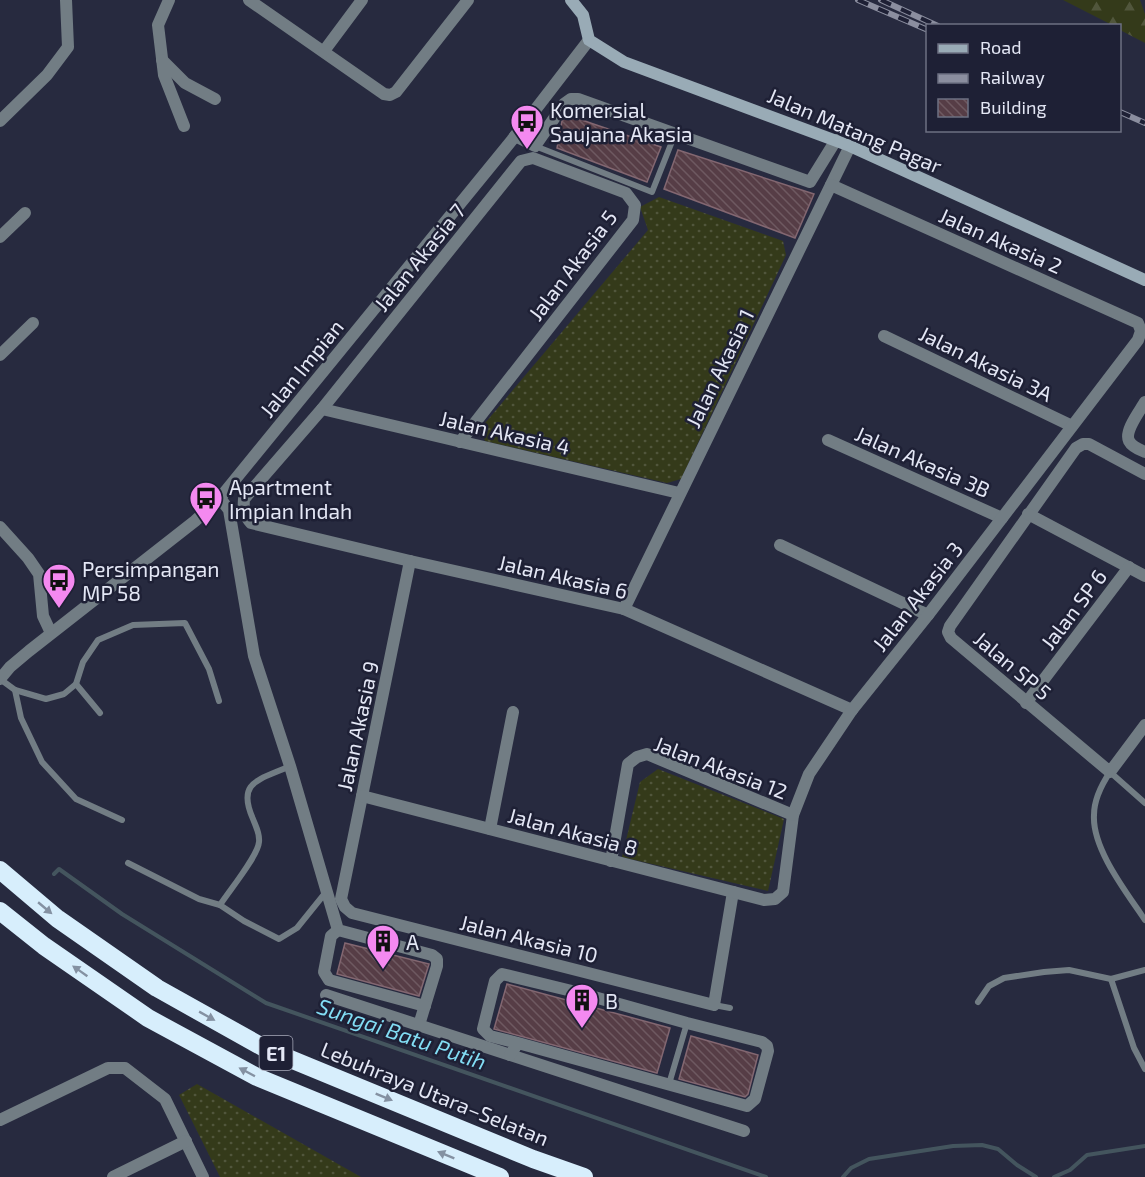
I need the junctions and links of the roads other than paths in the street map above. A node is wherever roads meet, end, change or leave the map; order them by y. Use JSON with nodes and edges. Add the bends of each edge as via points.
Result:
{"nodes":[{"id":1,"x":66,"y":0,"type":"edge"},
{"id":2,"x":169,"y":0,"type":"edge"},
{"id":3,"x":251,"y":0,"type":"edge"},
{"id":4,"x":362,"y":0,"type":"edge"},
{"id":5,"x":468,"y":0,"type":"edge"},
{"id":6,"x":571,"y":0,"type":"edge"},
{"id":7,"x":589,"y":40,"type":"junction"},
{"id":8,"x":324,"y":51,"type":"junction"},
{"id":9,"x":162,"y":60,"type":"junction"},
{"id":10,"x":215,"y":99,"type":"dead end"},
{"id":11,"x":0,"y":121,"type":"edge"},
{"id":12,"x":184,"y":126,"type":"dead end"},
{"id":13,"x":675,"y":134,"type":"junction"},
{"id":14,"x":515,"y":136,"type":"junction"},
{"id":15,"x":836,"y":140,"type":"junction"},
{"id":16,"x":850,"y":146,"type":"junction"},
{"id":17,"x":535,"y":147,"type":"junction"},
{"id":18,"x":527,"y":159,"type":"joint"},
{"id":19,"x":831,"y":185,"type":"junction"},
{"id":20,"x":25,"y":213,"type":"dead end"},
{"id":21,"x":0,"y":237,"type":"edge"},
{"id":22,"x":1145,"y":280,"type":"edge"},
{"id":23,"x":33,"y":323,"type":"dead end"},
{"id":24,"x":884,"y":336,"type":"dead end"},
{"id":25,"x":1138,"y":340,"type":"joint"},
{"id":26,"x":0,"y":356,"type":"edge"},
{"id":27,"x":1145,"y":402,"type":"edge"},
{"id":28,"x":322,"y":409,"type":"junction"},
{"id":29,"x":1072,"y":426,"type":"junction"},
{"id":30,"x":828,"y":440,"type":"dead end"},
{"id":31,"x":460,"y":442,"type":"junction"},
{"id":32,"x":1145,"y":452,"type":"edge"},
{"id":33,"x":1145,"y":474,"type":"edge"},
{"id":34,"x":679,"y":493,"type":"junction"},
{"id":35,"x":220,"y":498,"type":"junction"},
{"id":36,"x":1028,"y":514,"type":"junction"},
{"id":37,"x":1002,"y":518,"type":"junction"},
{"id":38,"x":251,"y":523,"type":"joint"},
{"id":39,"x":0,"y":527,"type":"edge"},
{"id":40,"x":780,"y":544,"type":"dead end"},
{"id":41,"x":410,"y":561,"type":"junction"},
{"id":42,"x":1129,"y":567,"type":"junction"},
{"id":43,"x":1145,"y":576,"type":"edge"},
{"id":44,"x":624,"y":609,"type":"junction"},
{"id":45,"x":928,"y":615,"type":"junction"},
{"id":46,"x":51,"y":633,"type":"junction"},
{"id":47,"x":0,"y":679,"type":"edge"},
{"id":48,"x":76,"y":684,"type":"junction"},
{"id":49,"x":15,"y":690,"type":"junction"},
{"id":50,"x":219,"y":701,"type":"dead end"},
{"id":51,"x":1026,"y":703,"type":"junction"},
{"id":52,"x":852,"y":710,"type":"junction"},
{"id":53,"x":513,"y":712,"type":"dead end"},
{"id":54,"x":100,"y":713,"type":"dead end"},
{"id":55,"x":1145,"y":726,"type":"edge"},
{"id":56,"x":290,"y":766,"type":"junction"},
{"id":57,"x":1110,"y":772,"type":"junction"},
{"id":58,"x":362,"y":796,"type":"junction"},
{"id":59,"x":1145,"y":803,"type":"edge"},
{"id":60,"x":793,"y":815,"type":"junction"},
{"id":61,"x":122,"y":820,"type":"dead end"},
{"id":62,"x":490,"y":829,"type":"junction"},
{"id":63,"x":611,"y":861,"type":"junction"},
{"id":64,"x":128,"y":863,"type":"dead end"},
{"id":65,"x":0,"y":870,"type":"edge"},
{"id":66,"x":326,"y":891,"type":"junction"},
{"id":67,"x":733,"y":892,"type":"junction"},
{"id":68,"x":341,"y":899,"type":"joint"},
{"id":69,"x":775,"y":899,"type":"joint"},
{"id":70,"x":220,"y":905,"type":"junction"},
{"id":71,"x":0,"y":911,"type":"edge"},
{"id":72,"x":1145,"y":920,"type":"edge"},
{"id":73,"x":338,"y":930,"type":"junction"},
{"id":74,"x":1145,"y":970,"type":"edge"},
{"id":75,"x":1111,"y":979,"type":"junction"},
{"id":76,"x":326,"y":995,"type":"dead end"},
{"id":77,"x":978,"y":1002,"type":"dead end"},
{"id":78,"x":425,"y":1005,"type":"junction"},
{"id":79,"x":714,"y":1005,"type":"junction"},
{"id":80,"x":730,"y":1008,"type":"dead end"},
{"id":81,"x":687,"y":1023,"type":"junction"},
{"id":82,"x":418,"y":1025,"type":"junction"},
{"id":83,"x":518,"y":1043,"type":"junction"},
{"id":84,"x":510,"y":1055,"type":"junction"},
{"id":85,"x":1145,"y":1069,"type":"edge"},
{"id":86,"x":669,"y":1084,"type":"junction"},
{"id":87,"x":657,"y":1102,"type":"junction"},
{"id":88,"x":0,"y":1120,"type":"edge"},
{"id":89,"x":744,"y":1131,"type":"dead end"},
{"id":90,"x":186,"y":1141,"type":"junction"},
{"id":91,"x":113,"y":1177,"type":"edge"},
{"id":92,"x":203,"y":1177,"type":"edge"},
{"id":93,"x":500,"y":1177,"type":"edge"},
{"id":94,"x":584,"y":1177,"type":"edge"}],
"edges":[{"from":1,"to":11,"type":"street","via":[[68,47],[47,75]]},
{"from":2,"to":9,"type":"street","via":[[158,26]]},
{"from":3,"to":8,"type":"street"},
{"from":4,"to":8,"type":"street"},
{"from":5,"to":8,"type":"street","via":[[390,95]]},
{"from":6,"to":7,"type":"main road","via":[[583,15]]},
{"from":7,"to":14,"type":"street","name":"Jalan Impian"},
{"from":7,"to":15,"type":"main road","name":"Jalan Matang Pagar","via":[[624,62]]},
{"from":9,"to":10,"type":"street","via":[[185,83]]},
{"from":9,"to":12,"type":"street"},
{"from":13,"to":15,"type":"street","via":[[810,182]]},
{"from":13,"to":17,"type":"street","via":[[571,99]]},
{"from":13,"to":17,"type":"lane","via":[[652,192]]},
{"from":14,"to":17,"type":"street"},
{"from":14,"to":35,"type":"street","name":"Jalan Impian"},
{"from":15,"to":16,"type":"main road","name":"Jalan Matang Pagar"},
{"from":16,"to":19,"type":"street","name":"Jalan Akasia 1"},
{"from":16,"to":22,"type":"main road","name":"Jalan Matang Pagar"},
{"from":18,"to":28,"type":"street","name":"Jalan Akasia 7","via":[[521,161]]},
{"from":18,"to":31,"type":"street","name":"Jalan Akasia 5","via":[[626,193],[635,205],[633,220]]},
{"from":19,"to":25,"type":"street","name":"Jalan Akasia 2","via":[[1138,323]]},
{"from":19,"to":34,"type":"street","name":"Jalan Akasia 1"},
{"from":20,"to":21,"type":"street"},
{"from":23,"to":26,"type":"street"},
{"from":24,"to":29,"type":"street","name":"Jalan Akasia 3A"},
{"from":25,"to":29,"type":"street","name":"Jalan Akasia 3"},
{"from":27,"to":32,"type":"street","via":[[1128,433],[1134,447]]},
{"from":28,"to":31,"type":"street","name":"Jalan Akasia 4"},
{"from":28,"to":38,"type":"street","name":"Jalan Akasia 7","via":[[244,499],[245,516]]},
{"from":29,"to":37,"type":"street","name":"Jalan Akasia 3"},
{"from":30,"to":37,"type":"street","name":"Jalan Akasia 3B"},
{"from":31,"to":34,"type":"street","name":"Jalan Akasia 4"},
{"from":33,"to":36,"type":"street","via":[[1083,444],[1076,448]]},
{"from":34,"to":44,"type":"street","name":"Jalan Akasia 1"},
{"from":35,"to":46,"type":"street","name":"Jalan Impian"},
{"from":35,"to":56,"type":"street","via":[[229,510],[254,656]]},
{"from":36,"to":42,"type":"street"},
{"from":36,"to":51,"type":"street","name":"Jalan SP 5","via":[[948,629],[951,638]]},
{"from":37,"to":45,"type":"street","name":"Jalan Akasia 3"},
{"from":38,"to":41,"type":"street","name":"Jalan Akasia 6"},
{"from":39,"to":46,"type":"street","via":[[39,574],[43,616]]},
{"from":40,"to":45,"type":"street"},
{"from":41,"to":44,"type":"street","name":"Jalan Akasia 6"},
{"from":41,"to":58,"type":"street","name":"Jalan Akasia 9"},
{"from":42,"to":43,"type":"street"},
{"from":42,"to":51,"type":"street","name":"Jalan SP 6"},
{"from":44,"to":52,"type":"street","name":"Jalan Akasia 6"},
{"from":45,"to":52,"type":"street","name":"Jalan Akasia 3"},
{"from":46,"to":47,"type":"street","name":"Jalan Impian"},
{"from":47,"to":49,"type":"lane"},
{"from":48,"to":49,"type":"lane","via":[[63,694],[46,699]]},
{"from":48,"to":50,"type":"lane","via":[[83,662],[98,640],[133,625],[185,623],[209,669]]},
{"from":48,"to":54,"type":"lane"},
{"from":49,"to":61,"type":"lane","via":[[21,718],[42,762],[76,799]]},
{"from":51,"to":57,"type":"street","name":"Jalan SP 5"},
{"from":52,"to":60,"type":"street","name":"Jalan Akasia 3","via":[[809,774]]},
{"from":53,"to":62,"type":"street"},
{"from":55,"to":57,"type":"street"},
{"from":56,"to":66,"type":"street"},
{"from":56,"to":70,"type":"lane","via":[[252,783],[246,794],[246,804],[259,835],[258,848]]},
{"from":57,"to":59,"type":"lane"},
{"from":57,"to":72,"type":"lane","via":[[1101,787],[1094,816],[1098,840],[1115,875]]},
{"from":58,"to":62,"type":"street","name":"Jalan Akasia 8"},
{"from":58,"to":68,"type":"street","name":"Jalan Akasia 9"},
{"from":60,"to":63,"type":"street","name":"Jalan Akasia 12","via":[[647,754],[628,764]]},
{"from":60,"to":69,"type":"street","name":"Jalan Akasia 3","via":[[783,892]]},
{"from":62,"to":63,"type":"street","name":"Jalan Akasia 8"},
{"from":63,"to":67,"type":"street","name":"Jalan Akasia 8"},
{"from":64,"to":70,"type":"lane","via":[[199,899]]},
{"from":65,"to":94,"type":"highway","name":"Lebuhraya Utara–Selatan","number":"E1","one_way":true,"via":[[58,919],[157,988],[267,1048]]},
{"from":66,"to":70,"type":"lane","via":[[297,928],[279,939]]},
{"from":66,"to":73,"type":"street"},
{"from":67,"to":69,"type":"street","name":"Jalan Akasia 8"},
{"from":67,"to":79,"type":"street"},
{"from":68,"to":79,"type":"street","name":"Jalan Akasia 10","via":[[352,913]]},
{"from":93,"to":71,"type":"highway","number":"E1","one_way":true,"via":[[247,1072],[148,1018]]},
{"from":73,"to":78,"type":"street","via":[[435,957],[438,966]]},
{"from":73,"to":78,"type":"street","via":[[331,936],[324,972],[329,980]]},
{"from":74,"to":75,"type":"lane"},
{"from":75,"to":77,"type":"lane","via":[[1069,970],[1004,978],[989,986]]},
{"from":75,"to":85,"type":"lane"},
{"from":76,"to":82,"type":"street"},
{"from":78,"to":82,"type":"street"},
{"from":79,"to":80,"type":"lane"},
{"from":81,"to":83,"type":"street","via":[[502,974],[495,981],[483,1029],[490,1036]]},
{"from":81,"to":86,"type":"lane"},
{"from":81,"to":86,"type":"street","via":[[762,1041],[767,1046],[755,1099],[744,1106]]},
{"from":82,"to":84,"type":"street"},
{"from":83,"to":84,"type":"street"},
{"from":83,"to":86,"type":"street"},
{"from":84,"to":87,"type":"street"},
{"from":86,"to":87,"type":"street"},
{"from":87,"to":89,"type":"street"},
{"from":88,"to":90,"type":"street","via":[[108,1068],[125,1068],[165,1099]]},
{"from":90,"to":91,"type":"street"},
{"from":90,"to":92,"type":"street"}]}
